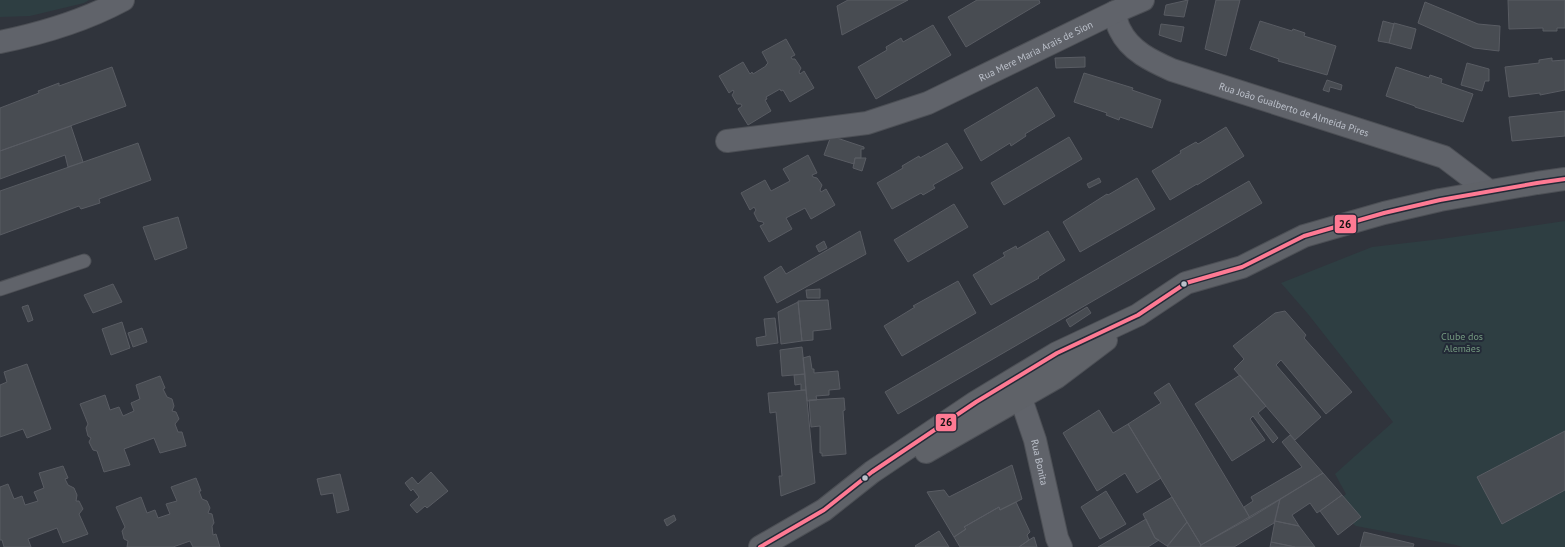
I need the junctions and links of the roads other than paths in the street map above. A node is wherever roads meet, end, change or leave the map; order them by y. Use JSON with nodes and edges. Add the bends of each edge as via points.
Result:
{"nodes":[{"id":1,"x":123,"y":0,"type":"edge"},
{"id":2,"x":1143,"y":0,"type":"edge"},
{"id":3,"x":1115,"y":12,"type":"junction"},
{"id":4,"x":0,"y":42,"type":"edge"},
{"id":5,"x":727,"y":141,"type":"dead end"},
{"id":6,"x":1565,"y":179,"type":"edge"},
{"id":7,"x":1490,"y":191,"type":"junction"},
{"id":8,"x":84,"y":261,"type":"dead end"},
{"id":9,"x":0,"y":289,"type":"edge"},
{"id":10,"x":1017,"y":388,"type":"junction"},
{"id":11,"x":760,"y":547,"type":"edge"},
{"id":12,"x":1061,"y":547,"type":"edge"}],
"edges":[{"from":1,"to":4,"type":"street","via":[[98,13],[37,34]]},
{"from":2,"to":3,"type":"street","name":"Rua Mere Maria Arais de Sion"},
{"from":3,"to":5,"type":"street","name":"Rua Mere Maria Arais de Sion","via":[[928,103],[867,123]]},
{"from":3,"to":7,"type":"street","name":"Rua João Gualberto de Almeida Pires","via":[[1119,29],[1127,42],[1157,64],[1444,157]]},
{"from":6,"to":7,"type":"main road"},
{"from":7,"to":10,"type":"main road","via":[[1384,213],[1304,236],[1242,267],[1186,282],[1057,377]]},
{"from":8,"to":9,"type":"lane"},
{"from":10,"to":11,"type":"main road","via":[[824,510]]},
{"from":10,"to":12,"type":"street","name":"Rua Bonita","via":[[1035,440],[1056,538]]}]}
